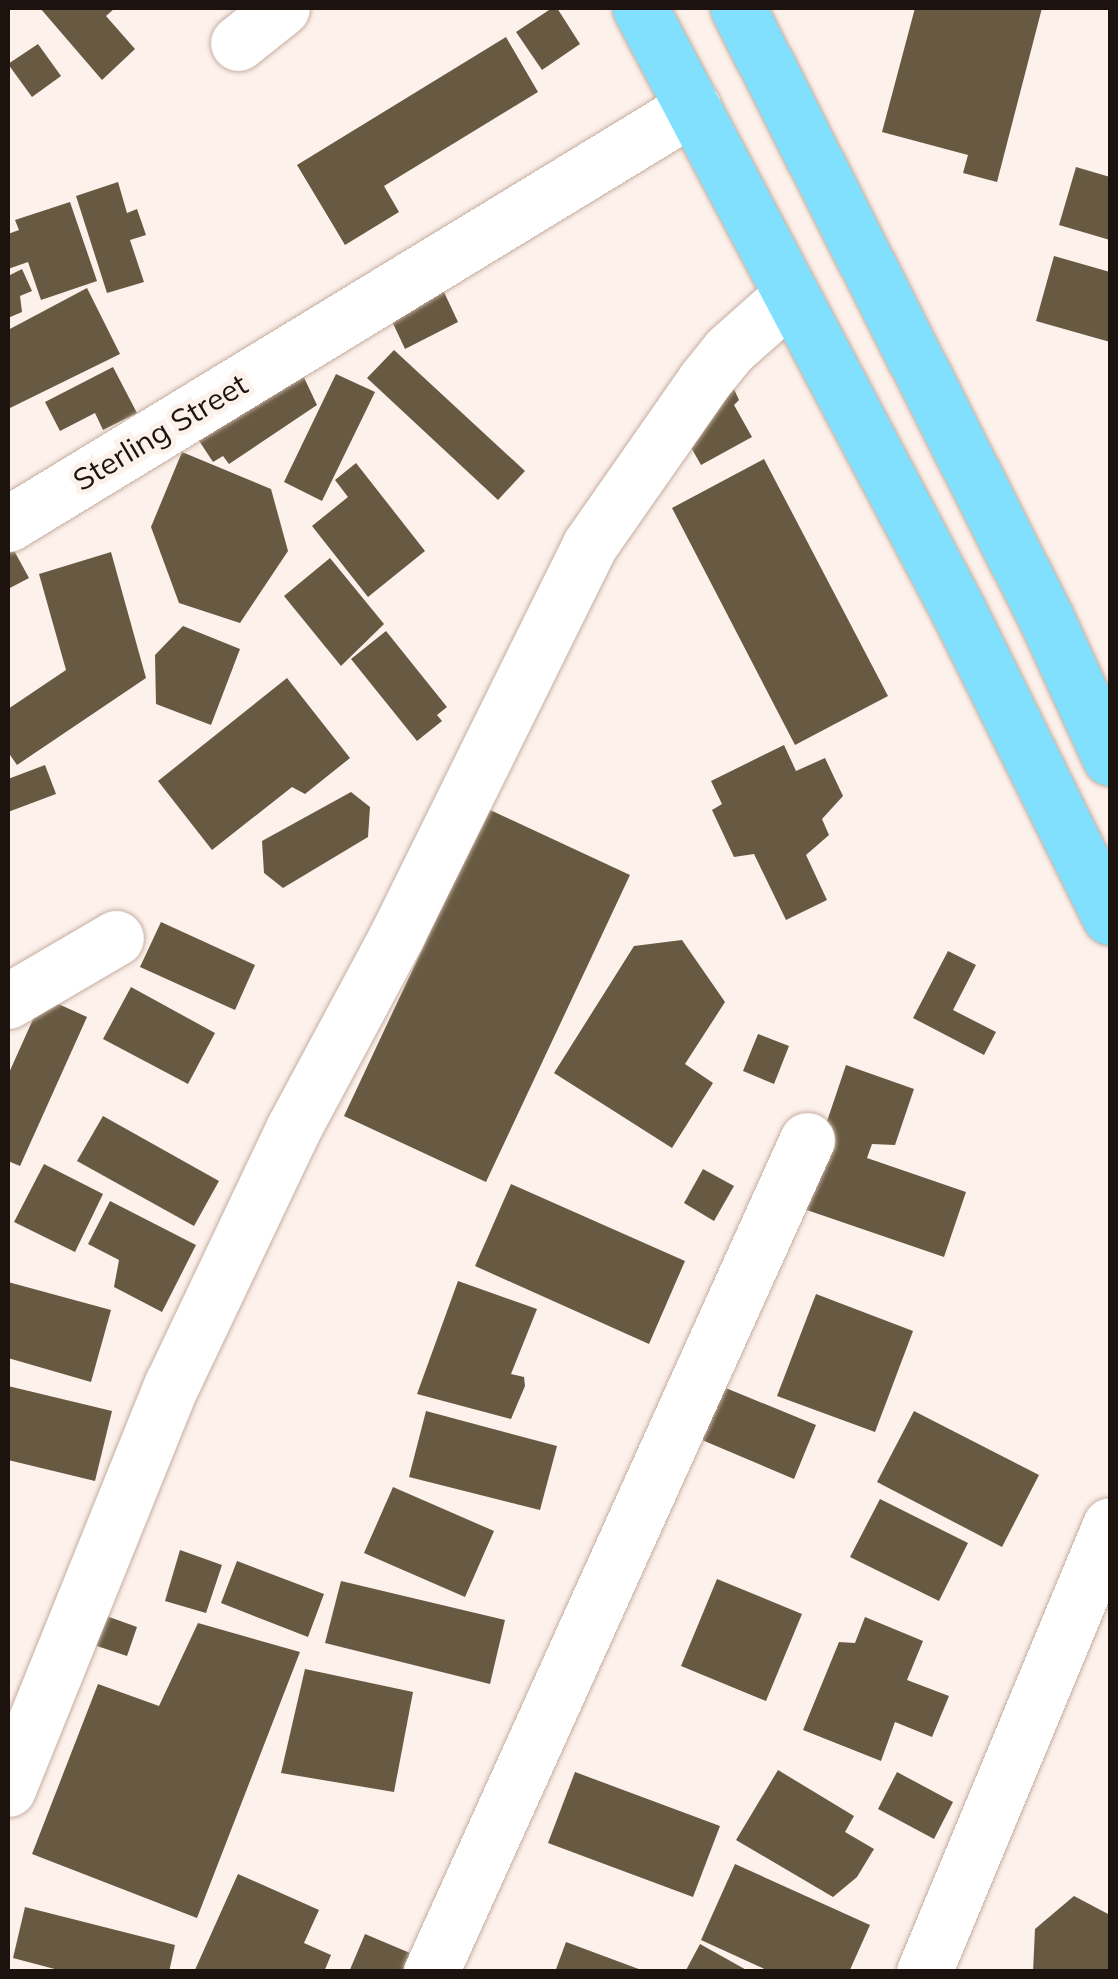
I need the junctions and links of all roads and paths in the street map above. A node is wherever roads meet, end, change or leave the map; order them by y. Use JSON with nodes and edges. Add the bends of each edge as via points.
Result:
{"nodes":[{"id":1,"x":282,"y":8,"type":"edge"},
{"id":2,"x":640,"y":8,"type":"edge"},
{"id":3,"x":738,"y":8,"type":"edge"},
{"id":4,"x":238,"y":43,"type":"dead end"},
{"id":5,"x":693,"y":107,"type":"junction"},
{"id":6,"x":791,"y":295,"type":"junction"},
{"id":7,"x":8,"y":524,"type":"edge"},
{"id":8,"x":1110,"y":758,"type":"edge"},
{"id":9,"x":1110,"y":918,"type":"edge"},
{"id":10,"x":116,"y":938,"type":"dead end"},
{"id":11,"x":8,"y":1001,"type":"edge"},
{"id":12,"x":808,"y":1140,"type":"dead end"},
{"id":13,"x":1110,"y":1525,"type":"edge"},
{"id":14,"x":8,"y":1789,"type":"edge"},
{"id":15,"x":432,"y":1972,"type":"edge"},
{"id":16,"x":924,"y":1972,"type":"edge"}],
"edges":[{"from":1,"to":4,"type":"street"},
{"from":2,"to":5,"type":"main road"},
{"from":3,"to":8,"type":"main road"},
{"from":5,"to":6,"type":"main road"},
{"from":5,"to":7,"type":"street","name":"Sterling Street"},
{"from":6,"to":9,"type":"main road","via":[[960,614]]},
{"from":6,"to":14,"type":"street","via":[[704,381],[589,546],[398,935],[293,1129],[172,1384]]},
{"from":10,"to":11,"type":"street"},
{"from":12,"to":15,"type":"street"},
{"from":13,"to":16,"type":"street"}]}
